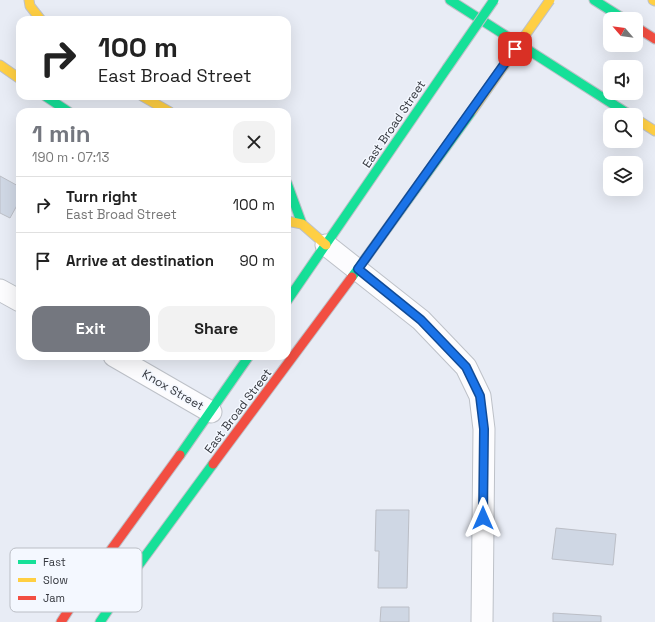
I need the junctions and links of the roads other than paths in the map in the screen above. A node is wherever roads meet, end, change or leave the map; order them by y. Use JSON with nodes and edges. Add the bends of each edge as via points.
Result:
{"nodes":[{"id":1,"x":29,"y":0,"type":"edge"},
{"id":2,"x":494,"y":0,"type":"edge"},
{"id":3,"x":550,"y":0,"type":"edge"},
{"id":4,"x":594,"y":0,"type":"edge"},
{"id":5,"x":446,"y":2,"type":"edge"},
{"id":6,"x":613,"y":12,"type":"edge"},
{"id":7,"x":38,"y":16,"type":"edge"},
{"id":8,"x":643,"y":31,"type":"edge"},
{"id":9,"x":655,"y":39,"type":"edge"},
{"id":10,"x":0,"y":65,"type":"edge"},
{"id":11,"x":16,"y":76,"type":"edge"},
{"id":12,"x":51,"y":100,"type":"edge"},
{"id":13,"x":149,"y":100,"type":"edge"},
{"id":14,"x":63,"y":108,"type":"edge"},
{"id":15,"x":163,"y":108,"type":"edge"},
{"id":16,"x":619,"y":108,"type":"edge"},
{"id":17,"x":643,"y":123,"type":"edge"},
{"id":18,"x":655,"y":131,"type":"edge"},
{"id":19,"x":291,"y":195,"type":"edge"},
{"id":20,"x":291,"y":222,"type":"edge"},
{"id":21,"x":302,"y":224,"type":"junction"},
{"id":22,"x":326,"y":245,"type":"junction"},
{"id":23,"x":358,"y":269,"type":"junction"},
{"id":24,"x":0,"y":290,"type":"edge"},
{"id":25,"x":291,"y":295,"type":"edge"},
{"id":26,"x":16,"y":299,"type":"edge"},
{"id":27,"x":291,"y":359,"type":"edge"},
{"id":28,"x":121,"y":360,"type":"edge"},
{"id":29,"x":246,"y":360,"type":"edge"},
{"id":30,"x":290,"y":360,"type":"edge"},
{"id":31,"x":211,"y":412,"type":"junction"},
{"id":32,"x":112,"y":548,"type":"edge"},
{"id":33,"x":142,"y":560,"type":"edge"},
{"id":34,"x":67,"y":612,"type":"edge"},
{"id":35,"x":107,"y":612,"type":"edge"},
{"id":36,"x":61,"y":622,"type":"edge"},
{"id":37,"x":100,"y":622,"type":"edge"},
{"id":38,"x":482,"y":622,"type":"edge"}],
"edges":[{"from":1,"to":7,"type":"main road","via":[[30,6]]},
{"from":2,"to":22,"type":"main road","name":"East Broad Street","bridge":true},
{"from":3,"to":23,"type":"main road","name":"East Broad Street","bridge":true},
{"from":4,"to":6,"type":"main road"},
{"from":5,"to":16,"type":"main road"},
{"from":8,"to":9,"type":"main road"},
{"from":10,"to":11,"type":"main road"},
{"from":12,"to":14,"type":"main road"},
{"from":13,"to":15,"type":"main road"},
{"from":17,"to":18,"type":"main road"},
{"from":19,"to":21,"type":"main road"},
{"from":20,"to":21,"type":"main road"},
{"from":21,"to":22,"type":"main road"},
{"from":22,"to":23,"type":"street"},
{"from":22,"to":25,"type":"main road","name":"East Broad Street"},
{"from":23,"to":27,"type":"main road","name":"East Broad Street"},
{"from":23,"to":38,"type":"street","via":[[421,320],[466,367],[480,396],[484,429]]},
{"from":24,"to":26,"type":"street"},
{"from":28,"to":31,"type":"street","name":"Knox Street"},
{"from":29,"to":31,"type":"main road","name":"East Broad Street"},
{"from":30,"to":33,"type":"main road","name":"East Broad Street"},
{"from":31,"to":32,"type":"main road","name":"East Broad Street"},
{"from":34,"to":36,"type":"main road","name":"East Broad Street"},
{"from":35,"to":37,"type":"main road","name":"East Broad Street"}]}
